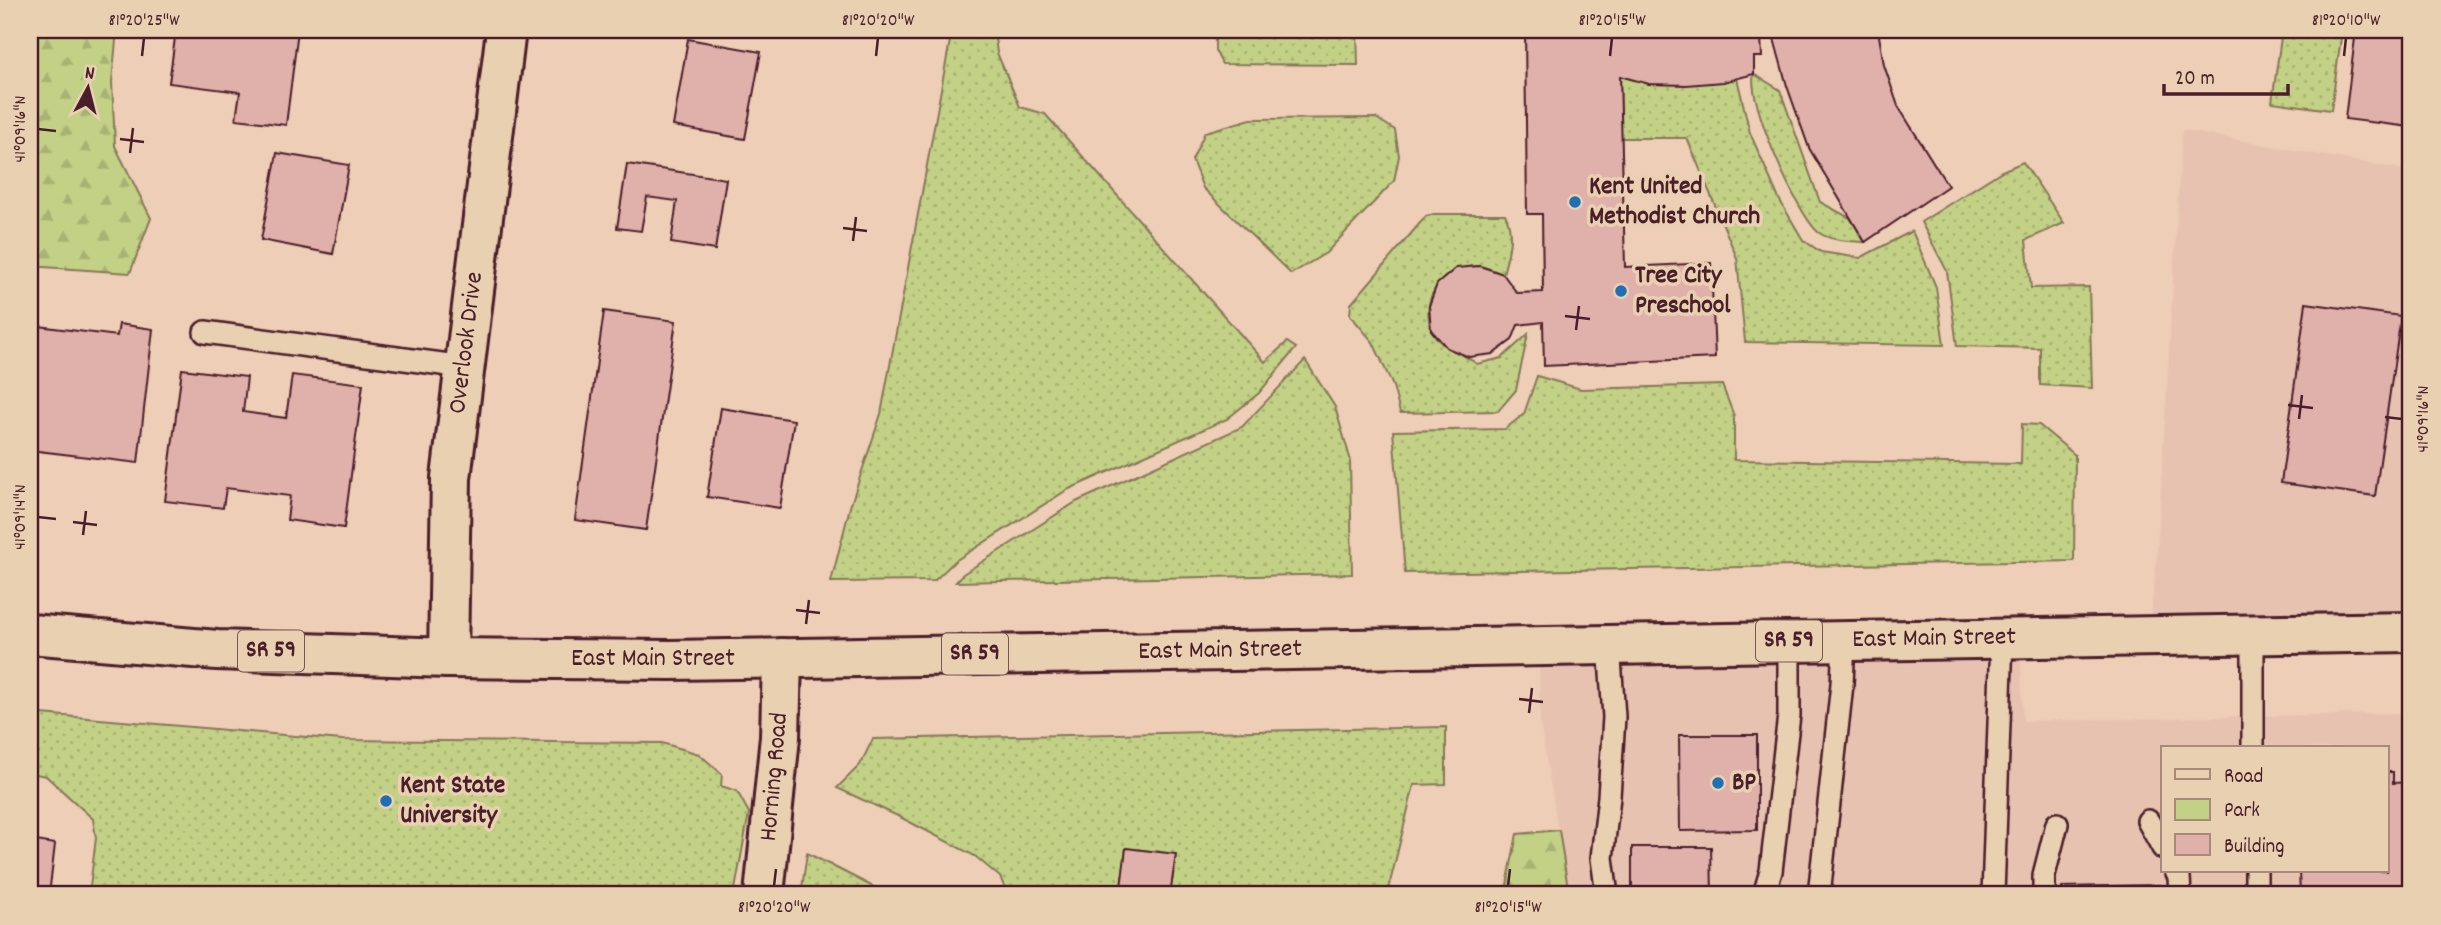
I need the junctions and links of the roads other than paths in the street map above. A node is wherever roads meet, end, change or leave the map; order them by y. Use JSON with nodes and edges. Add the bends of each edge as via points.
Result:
{"nodes":[{"id":1,"x":506,"y":30,"type":"edge"},
{"id":2,"x":205,"y":331,"type":"dead end"},
{"id":3,"x":464,"y":368,"type":"junction"},
{"id":4,"x":2411,"y":632,"type":"edge"},
{"id":5,"x":30,"y":634,"type":"edge"},
{"id":6,"x":2253,"y":634,"type":"junction"},
{"id":7,"x":2002,"y":638,"type":"junction"},
{"id":8,"x":1844,"y":640,"type":"junction"},
{"id":9,"x":1789,"y":641,"type":"junction"},
{"id":10,"x":1609,"y":644,"type":"junction"},
{"id":11,"x":448,"y":658,"type":"junction"},
{"id":12,"x":782,"y":658,"type":"junction"},
{"id":13,"x":2253,"y":746,"type":"edge"},
{"id":14,"x":2148,"y":821,"type":"dead end"},
{"id":15,"x":2057,"y":824,"type":"dead end"},
{"id":16,"x":2161,"y":844,"type":"edge"},
{"id":17,"x":2176,"y":872,"type":"edge"},
{"id":18,"x":2256,"y":872,"type":"edge"},
{"id":19,"x":764,"y":895,"type":"edge"},
{"id":20,"x":1607,"y":895,"type":"edge"},
{"id":21,"x":1764,"y":895,"type":"edge"},
{"id":22,"x":1819,"y":895,"type":"edge"},
{"id":23,"x":1993,"y":895,"type":"edge"},
{"id":24,"x":2044,"y":895,"type":"edge"},
{"id":25,"x":2179,"y":895,"type":"edge"},
{"id":26,"x":2256,"y":895,"type":"edge"}],
"edges":[{"from":1,"to":3,"type":"main road","name":"Overlook Drive"},
{"from":2,"to":3,"type":"lane"},
{"from":3,"to":11,"type":"main road","name":"Overlook Drive","via":[[451,478]]},
{"from":4,"to":6,"type":"main road","name":"East Main Street","number":"SR 59"},
{"from":5,"to":11,"type":"main road","name":"East Main Street","number":"SR 59","via":[[217,650]]},
{"from":6,"to":7,"type":"main road","name":"East Main Street","number":"SR 59"},
{"from":6,"to":13,"type":"lane"},
{"from":7,"to":8,"type":"main road","name":"East Main Street","number":"SR 59"},
{"from":7,"to":23,"type":"lane"},
{"from":8,"to":9,"type":"main road","name":"East Main Street","number":"SR 59"},
{"from":8,"to":22,"type":"lane"},
{"from":9,"to":10,"type":"main road","name":"East Main Street","number":"SR 59"},
{"from":9,"to":21,"type":"lane","via":[[1789,715]]},
{"from":10,"to":12,"type":"main road","name":"East Main Street","number":"SR 59"},
{"from":10,"to":20,"type":"lane","via":[[1614,717],[1602,858]]},
{"from":11,"to":12,"type":"main road","name":"East Main Street","number":"SR 59"},
{"from":12,"to":19,"type":"main road","name":"Horning Road","via":[[780,737]]},
{"from":14,"to":16,"type":"lane"},
{"from":15,"to":24,"type":"lane"},
{"from":17,"to":25,"type":"lane"},
{"from":18,"to":26,"type":"lane"}]}
